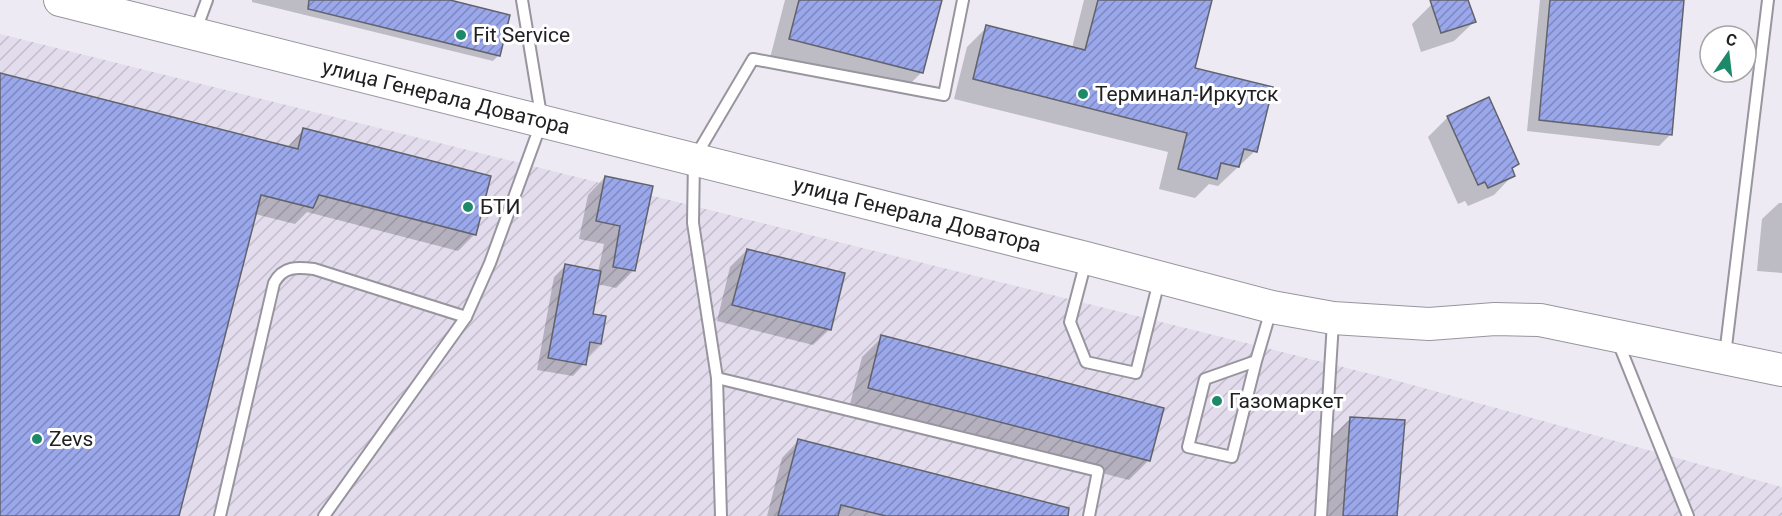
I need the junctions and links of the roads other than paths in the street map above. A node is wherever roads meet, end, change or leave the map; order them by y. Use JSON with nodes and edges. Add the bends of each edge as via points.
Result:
{"nodes":[{"id":1,"x":60,"y":0,"type":"edge"},
{"id":2,"x":207,"y":0,"type":"edge"},
{"id":3,"x":522,"y":0,"type":"edge"},
{"id":4,"x":963,"y":0,"type":"edge"},
{"id":5,"x":1768,"y":0,"type":"edge"},
{"id":6,"x":195,"y":34,"type":"junction"},
{"id":7,"x":542,"y":121,"type":"junction"},
{"id":8,"x":694,"y":159,"type":"junction"},
{"id":9,"x":1086,"y":258,"type":"junction"},
{"id":10,"x":1160,"y":278,"type":"junction"},
{"id":11,"x":1272,"y":307,"type":"junction"},
{"id":12,"x":466,"y":316,"type":"junction"},
{"id":13,"x":1333,"y":318,"type":"junction"},
{"id":14,"x":1616,"y":336,"type":"junction"},
{"id":15,"x":1725,"y":358,"type":"junction"},
{"id":16,"x":1256,"y":361,"type":"junction"},
{"id":17,"x":1782,"y":370,"type":"edge"},
{"id":18,"x":717,"y":378,"type":"junction"},
{"id":19,"x":220,"y":516,"type":"edge"},
{"id":20,"x":324,"y":516,"type":"edge"},
{"id":21,"x":721,"y":516,"type":"edge"},
{"id":22,"x":1089,"y":516,"type":"edge"},
{"id":23,"x":1321,"y":516,"type":"edge"},
{"id":24,"x":1688,"y":516,"type":"edge"}],
"edges":[{"from":1,"to":6,"type":"street","name":"улица Генерала Доватора"},
{"from":2,"to":6,"type":"lane"},
{"from":3,"to":7,"type":"lane"},
{"from":4,"to":8,"type":"lane","via":[[944,94],[753,59]]},
{"from":5,"to":15,"type":"lane"},
{"from":6,"to":7,"type":"street","name":"улица Генерала Доватора"},
{"from":7,"to":8,"type":"street","name":"улица Генерала Доватора"},
{"from":7,"to":12,"type":"lane","via":[[490,263]]},
{"from":8,"to":9,"type":"street","name":"улица Генерала Доватора"},
{"from":8,"to":18,"type":"lane","via":[[693,223]]},
{"from":9,"to":10,"type":"street","name":"улица Генерала Доватора"},
{"from":9,"to":10,"type":"lane","via":[[1070,322],[1086,362],[1136,374]]},
{"from":10,"to":11,"type":"street","name":"улица Генерала Доватора"},
{"from":11,"to":13,"type":"street","name":"улица Генерала Доватора"},
{"from":11,"to":16,"type":"lane"},
{"from":12,"to":19,"type":"lane","via":[[314,269],[290,268],[278,276]]},
{"from":12,"to":20,"type":"lane"},
{"from":13,"to":14,"type":"street","name":"улица Генерала Доватора","via":[[1429,324],[1540,320]]},
{"from":13,"to":23,"type":"lane"},
{"from":14,"to":15,"type":"street","name":"улица Генерала Доватора"},
{"from":14,"to":24,"type":"lane"},
{"from":15,"to":17,"type":"street","name":"улица Генерала Доватора"},
{"from":16,"to":16,"type":"lane","via":[[1205,379],[1188,447],[1232,457]]},
{"from":18,"to":21,"type":"lane"},
{"from":18,"to":22,"type":"lane","via":[[1098,471]]}]}
